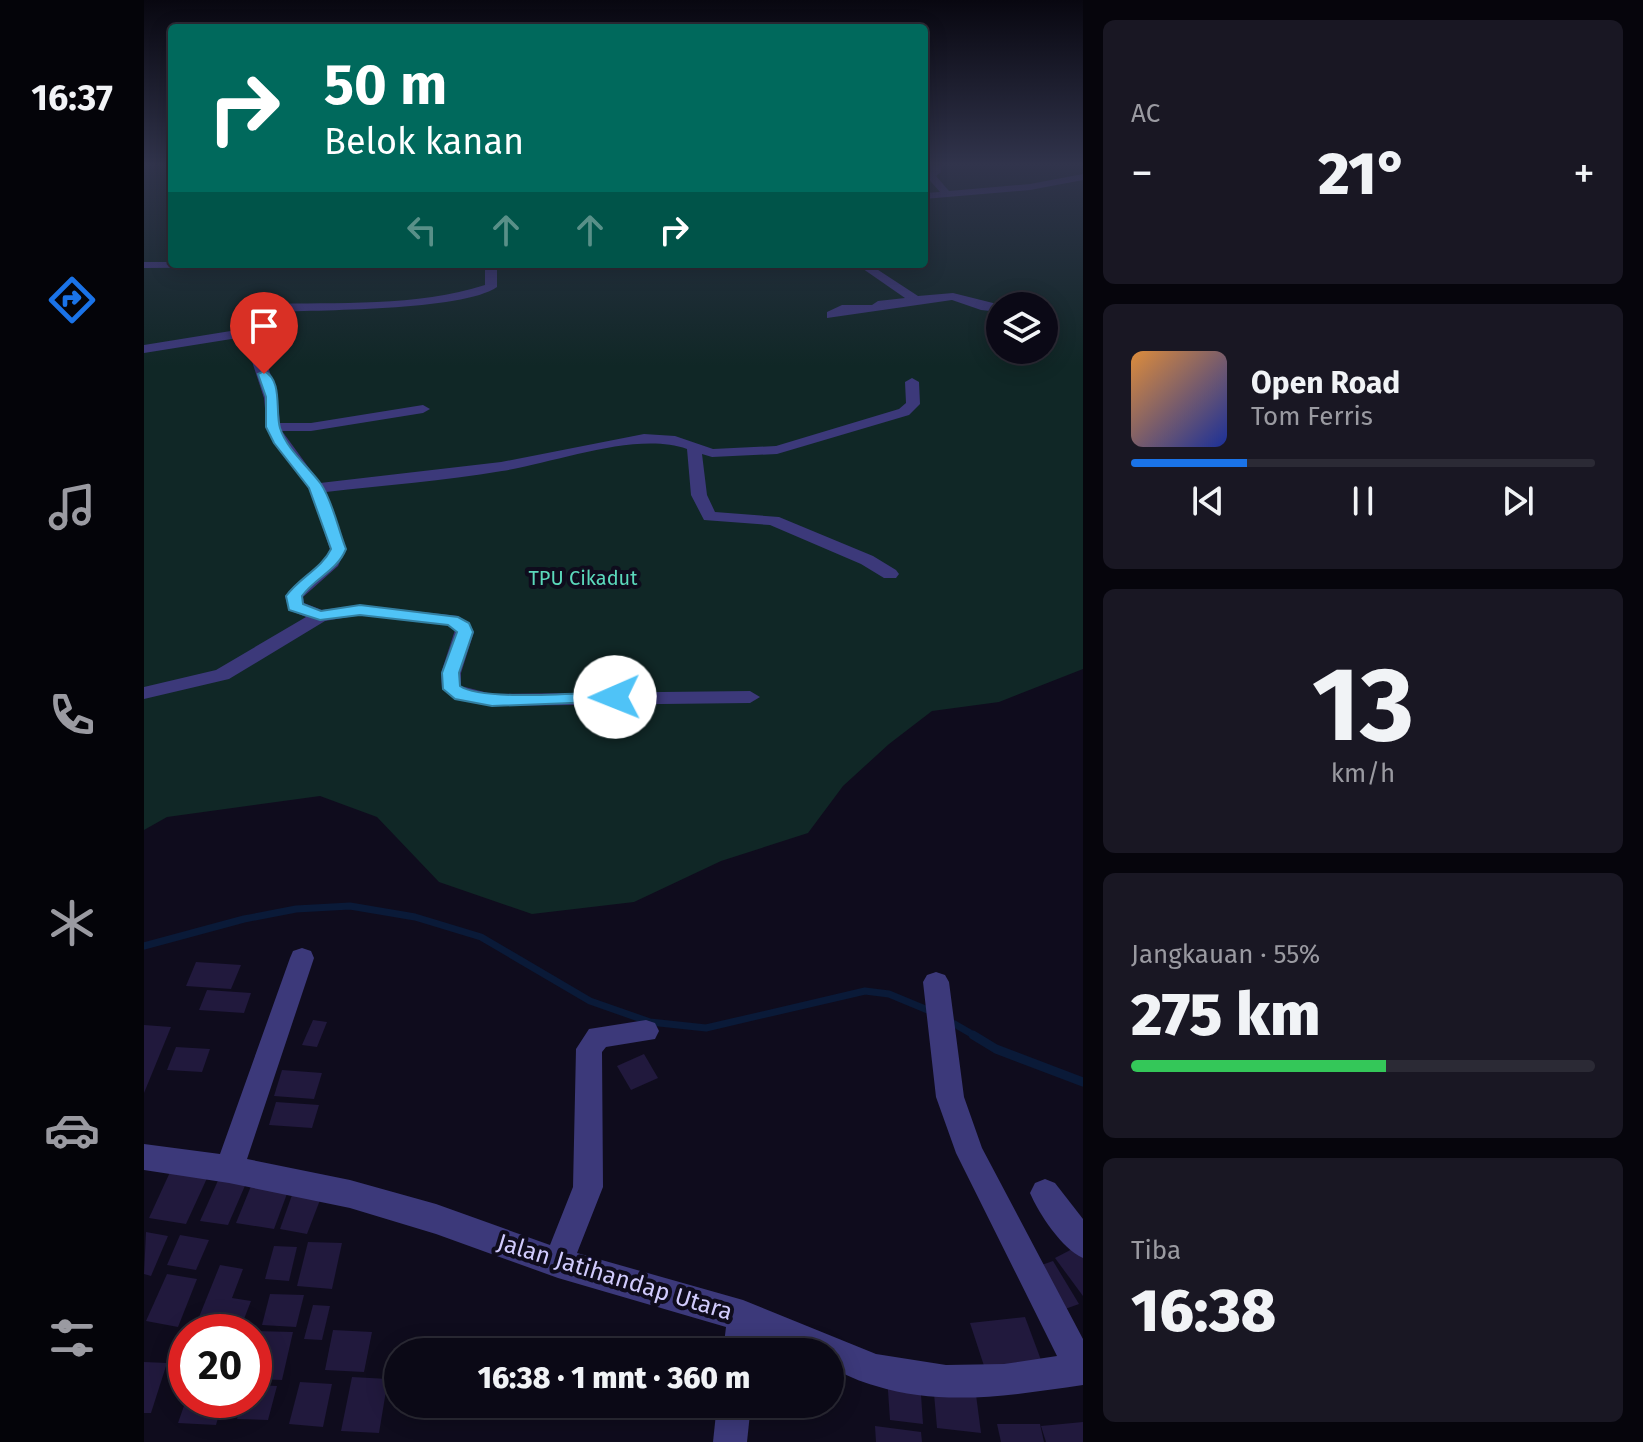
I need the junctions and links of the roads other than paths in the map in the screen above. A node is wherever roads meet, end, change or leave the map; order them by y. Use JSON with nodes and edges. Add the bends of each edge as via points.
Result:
{"nodes":[{"id":1,"x":144,"y":265,"type":"edge"},
{"id":2,"x":168,"y":265,"type":"edge"},
{"id":3,"x":489,"y":268,"type":"edge"},
{"id":4,"x":868,"y":268,"type":"edge"},
{"id":5,"x":916,"y":300,"type":"junction"},
{"id":6,"x":986,"y":307,"type":"edge"},
{"id":7,"x":831,"y":315,"type":"dead end"},
{"id":8,"x":249,"y":332,"type":"junction"},
{"id":9,"x":144,"y":349,"type":"edge"},
{"id":10,"x":912,"y":382,"type":"dead end"},
{"id":11,"x":423,"y":409,"type":"dead end"},
{"id":12,"x":273,"y":427,"type":"junction"},
{"id":13,"x":694,"y":448,"type":"junction"},
{"id":14,"x":316,"y":488,"type":"junction"},
{"id":15,"x":890,"y":574,"type":"dead end"},
{"id":16,"x":320,"y":616,"type":"junction"},
{"id":17,"x":144,"y":693,"type":"edge"},
{"id":18,"x":750,"y":697,"type":"dead end"},
{"id":19,"x":302,"y":958,"type":"dead end"},
{"id":20,"x":936,"y":982,"type":"dead end"},
{"id":21,"x":646,"y":1031,"type":"dead end"},
{"id":22,"x":144,"y":1157,"type":"edge"},
{"id":23,"x":229,"y":1169,"type":"junction"},
{"id":24,"x":1045,"y":1193,"type":"dead end"},
{"id":25,"x":1083,"y":1243,"type":"edge"},
{"id":26,"x":558,"y":1263,"type":"junction"},
{"id":27,"x":743,"y":1316,"type":"junction"},
{"id":28,"x":741,"y":1338,"type":"edge"},
{"id":29,"x":1082,"y":1369,"type":"edge"},
{"id":30,"x":733,"y":1418,"type":"edge"},
{"id":31,"x":730,"y":1442,"type":"edge"}],
"edges":[{"from":1,"to":2,"type":"street"},
{"from":3,"to":8,"type":"street","via":[[493,284],[485,290],[372,305],[259,309],[249,318]]},
{"from":4,"to":5,"type":"street"},
{"from":5,"to":6,"type":"street","via":[[953,296]]},
{"from":5,"to":7,"type":"street"},
{"from":8,"to":9,"type":"street"},
{"from":8,"to":12,"type":"street","via":[[272,397]]},
{"from":10,"to":13,"type":"street","via":[[913,404],[885,419],[777,450],[712,453]]},
{"from":11,"to":12,"type":"street","via":[[311,427]]},
{"from":12,"to":14,"type":"street"},
{"from":13,"to":14,"type":"street","via":[[675,440],[644,438],[501,467]]},
{"from":13,"to":15,"type":"street","via":[[698,496],[710,517],[773,520]]},
{"from":14,"to":16,"type":"street","via":[[338,556],[294,596],[295,606]]},
{"from":16,"to":17,"type":"street","via":[[222,675]]},
{"from":16,"to":18,"type":"street","via":[[360,610],[452,620],[465,632],[451,673],[452,689],[462,695],[492,700]]},
{"from":19,"to":23,"type":"street"},
{"from":20,"to":29,"type":"street","via":[[950,1097],[970,1153]]},
{"from":21,"to":26,"type":"street","via":[[598,1037],[589,1049],[588,1187]]},
{"from":22,"to":23,"type":"street","name":"Jalan Jatihandap Utara"},
{"from":23,"to":26,"type":"street","name":"Jalan Jatihandap Utara","via":[[350,1194]]},
{"from":24,"to":25,"type":"street"},
{"from":26,"to":27,"type":"street","name":"Jalan Jatihandap Utara"},
{"from":27,"to":28,"type":"street"},
{"from":27,"to":29,"type":"street","name":"Jalan Jatihandap Utara","via":[[876,1370],[946,1382]]},
{"from":30,"to":31,"type":"street"}]}
